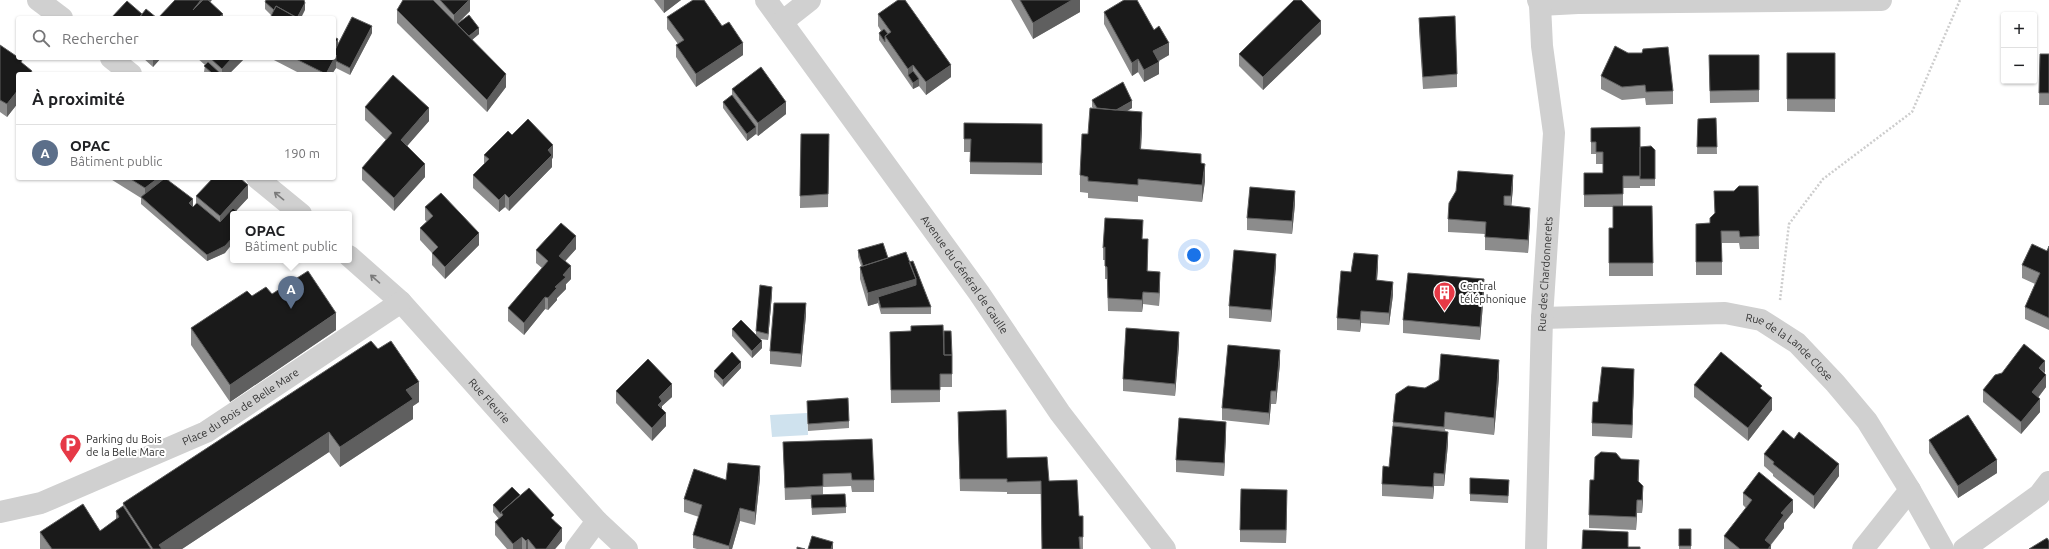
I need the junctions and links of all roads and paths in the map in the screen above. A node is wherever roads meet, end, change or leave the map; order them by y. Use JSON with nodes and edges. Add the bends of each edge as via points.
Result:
{"nodes":[{"id":1,"x":38,"y":0,"type":"edge"},
{"id":2,"x":766,"y":0,"type":"edge"},
{"id":3,"x":810,"y":0,"type":"edge"},
{"id":4,"x":1881,"y":0,"type":"edge"},
{"id":5,"x":1960,"y":0,"type":"edge"},
{"id":6,"x":1539,"y":3,"type":"edge"},
{"id":7,"x":59,"y":16,"type":"edge"},
{"id":8,"x":782,"y":22,"type":"junction"},
{"id":9,"x":114,"y":60,"type":"edge"},
{"id":10,"x":128,"y":72,"type":"edge"},
{"id":11,"x":259,"y":180,"type":"edge"},
{"id":12,"x":297,"y":211,"type":"edge"},
{"id":13,"x":352,"y":259,"type":"edge"},
{"id":14,"x":401,"y":302,"type":"junction"},
{"id":15,"x":1542,"y":318,"type":"junction"},
{"id":16,"x":1777,"y":330,"type":"junction"},
{"id":17,"x":2049,"y":482,"type":"edge"},
{"id":18,"x":1910,"y":490,"type":"junction"},
{"id":19,"x":0,"y":512,"type":"edge"},
{"id":20,"x":597,"y":522,"type":"junction"},
{"id":21,"x":576,"y":549,"type":"edge"},
{"id":22,"x":627,"y":549,"type":"edge"},
{"id":23,"x":1165,"y":549,"type":"edge"},
{"id":24,"x":1536,"y":549,"type":"edge"},
{"id":25,"x":1863,"y":549,"type":"edge"},
{"id":26,"x":1943,"y":549,"type":"edge"},
{"id":27,"x":1964,"y":549,"type":"edge"}],
"edges":[{"from":1,"to":7,"type":"street"},
{"from":2,"to":8,"type":"street","name":"Avenue du Général de Gaulle"},
{"from":3,"to":8,"type":"street"},
{"from":4,"to":6,"type":"street"},
{"from":5,"to":16,"type":"path","via":[[1912,112],[1823,180],[1789,224]]},
{"from":6,"to":15,"type":"street","name":"Rue des Chardonnerets","via":[[1554,133]]},
{"from":8,"to":23,"type":"street","name":"Avenue du Général de Gaulle","via":[[979,293],[1060,412]]},
{"from":9,"to":10,"type":"street"},
{"from":12,"to":11,"type":"street","one_way":true},
{"from":14,"to":13,"type":"street","name":"Rue Fleurie","one_way":true},
{"from":14,"to":19,"type":"street","name":"Place du Bois de Belle Mare","via":[[206,432],[41,503]]},
{"from":14,"to":20,"type":"street","name":"Rue Fleurie"},
{"from":15,"to":16,"type":"street","name":"Rue de la Lande Close","via":[[1725,314],[1761,320]]},
{"from":15,"to":24,"type":"street","name":"Rue des Chardonnerets"},
{"from":16,"to":18,"type":"street","name":"Rue de la Lande Close","via":[[1797,343],[1840,388],[1867,421]]},
{"from":17,"to":27,"type":"street","via":[[2039,496]]},
{"from":18,"to":25,"type":"street"},
{"from":18,"to":26,"type":"street","name":"Rue de la Lande Close"},
{"from":20,"to":21,"type":"street"},
{"from":20,"to":22,"type":"street","name":"Rue Fleurie"}]}
